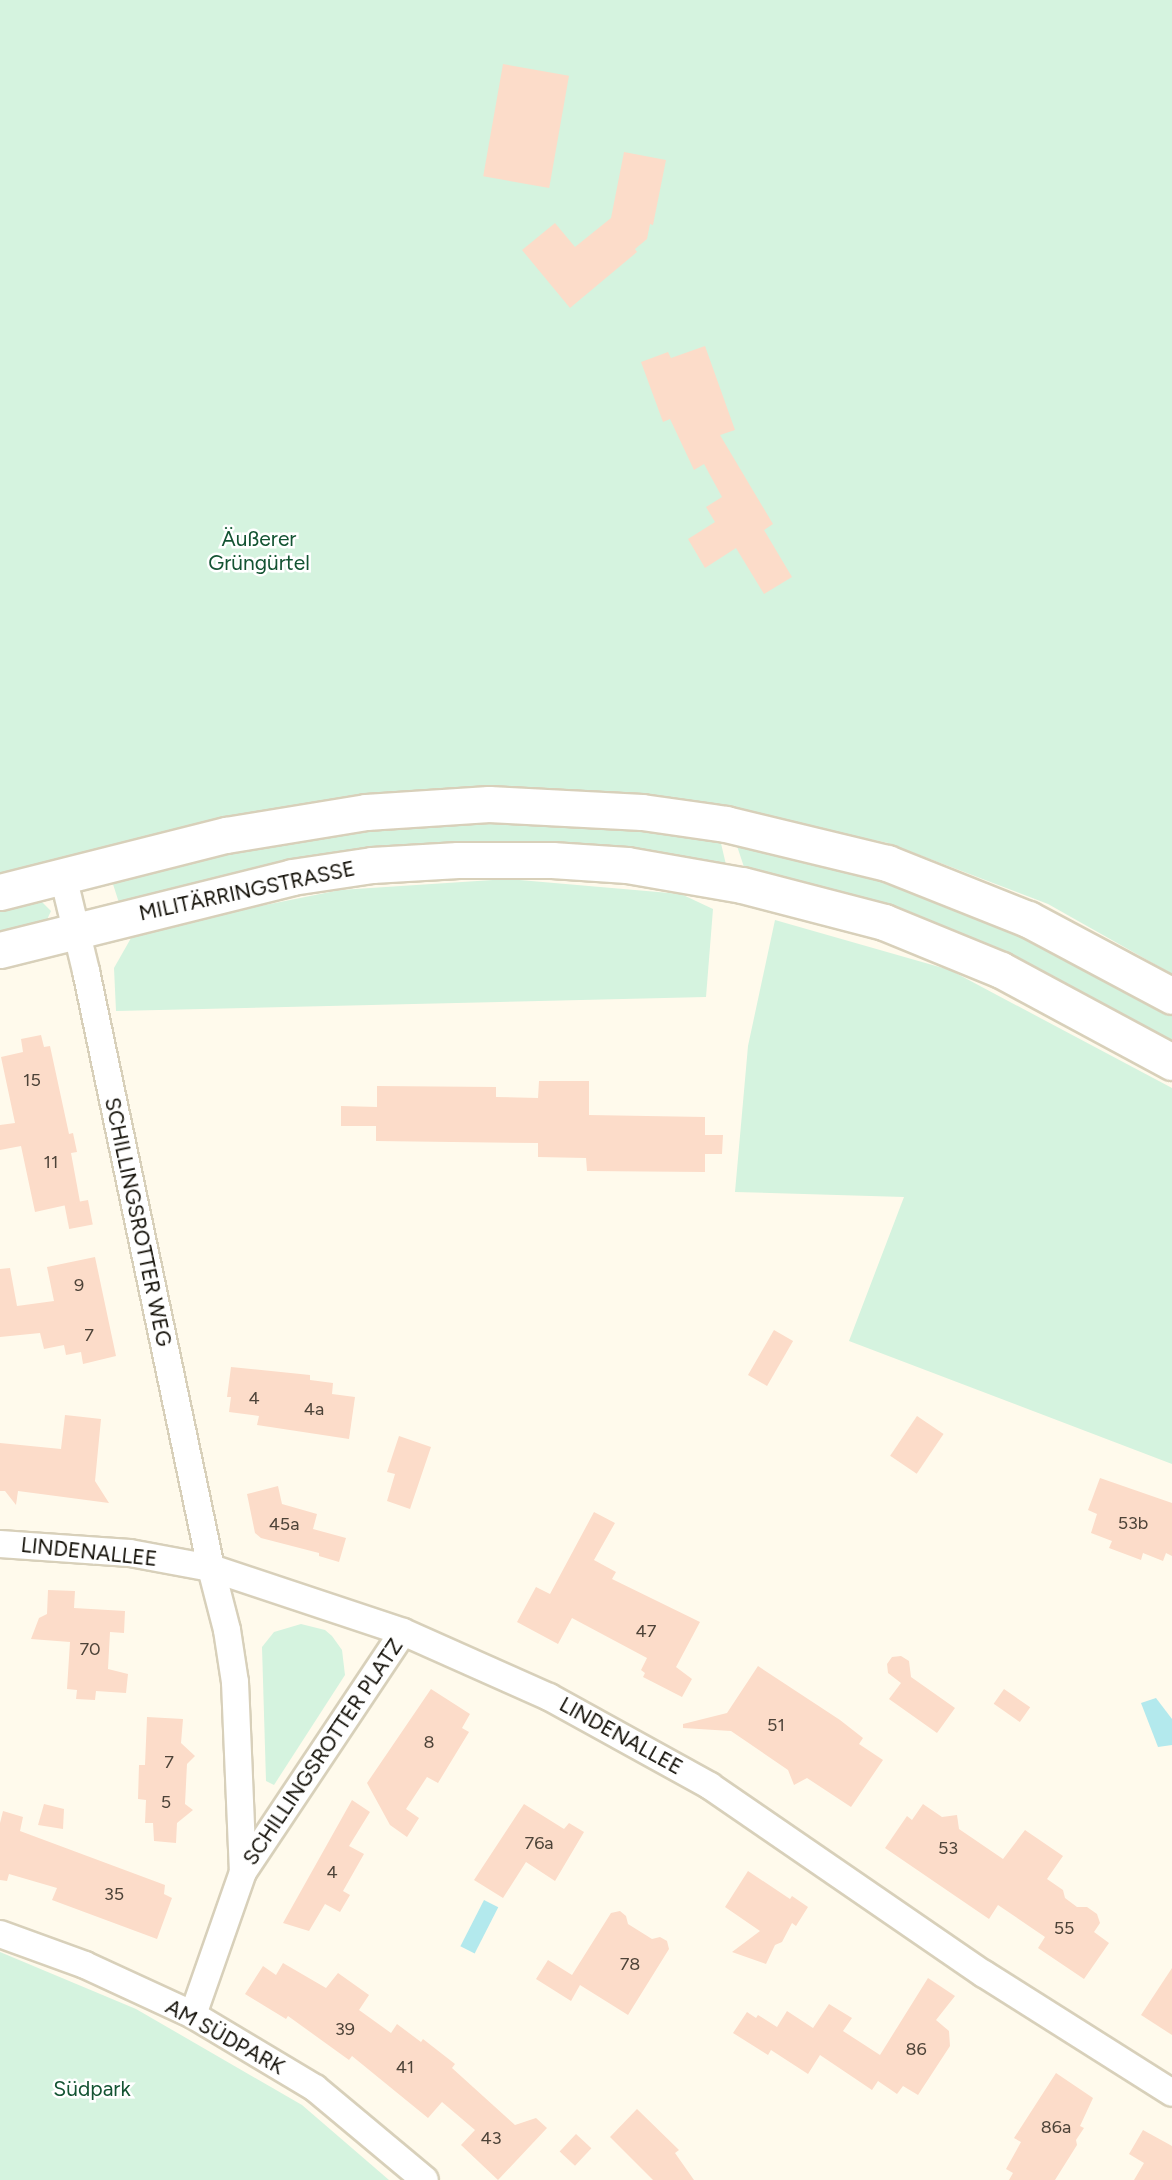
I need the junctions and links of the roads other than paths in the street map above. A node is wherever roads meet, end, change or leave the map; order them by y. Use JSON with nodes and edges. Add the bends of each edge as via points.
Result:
{"nodes":[{"id":1,"x":62,"y":876,"type":"junction"},
{"id":2,"x":0,"y":892,"type":"edge"},
{"id":3,"x":76,"y":930,"type":"junction"},
{"id":4,"x":0,"y":950,"type":"edge"},
{"id":5,"x":1172,"y":996,"type":"edge"},
{"id":6,"x":1172,"y":1062,"type":"edge"},
{"id":7,"x":0,"y":1544,"type":"edge"},
{"id":8,"x":211,"y":1568,"type":"junction"},
{"id":9,"x":403,"y":1632,"type":"junction"},
{"id":10,"x":243,"y":1872,"type":"junction"},
{"id":11,"x":0,"y":1934,"type":"edge"},
{"id":12,"x":193,"y":2015,"type":"junction"},
{"id":13,"x":1172,"y":2093,"type":"edge"},
{"id":14,"x":425,"y":2180,"type":"edge"}],
"edges":[{"from":1,"to":2,"type":"main road"},
{"from":1,"to":3,"type":"street","name":"SCHILLINGSROTTER WEG"},
{"from":1,"to":5,"type":"main road","via":[[226,835],[366,813],[489,804],[642,812],[726,824],[887,863],[1028,919]]},
{"from":3,"to":4,"type":"main road","name":"MILITÄRRINGSTRASSE"},
{"from":3,"to":6,"type":"main road","name":"MILITÄRRINGSTRASSE","via":[[292,877],[372,865],[457,860],[626,865],[742,885],[884,922],[1001,970]]},
{"from":3,"to":8,"type":"street","name":"SCHILLINGSROTTER WEG"},
{"from":7,"to":8,"type":"street","name":"LINDENALLEE","via":[[130,1553]]},
{"from":8,"to":9,"type":"street","name":"LINDENALLEE"},
{"from":8,"to":10,"type":"street","name":"SCHILLINGSROTTER PLATZ","via":[[235,1682]]},
{"from":9,"to":10,"type":"street","name":"SCHILLINGSROTTER PLATZ"},
{"from":9,"to":13,"type":"street","name":"LINDENALLEE","via":[[549,1697],[710,1786],[985,1974]]},
{"from":10,"to":12,"type":"street","name":"SCHILLINGSROTTER PLATZ"},
{"from":11,"to":12,"type":"street","name":"AM SÜDPARK","via":[[85,1965]]},
{"from":12,"to":14,"type":"street","name":"AM SÜDPARK","via":[[315,2088]]}]}
